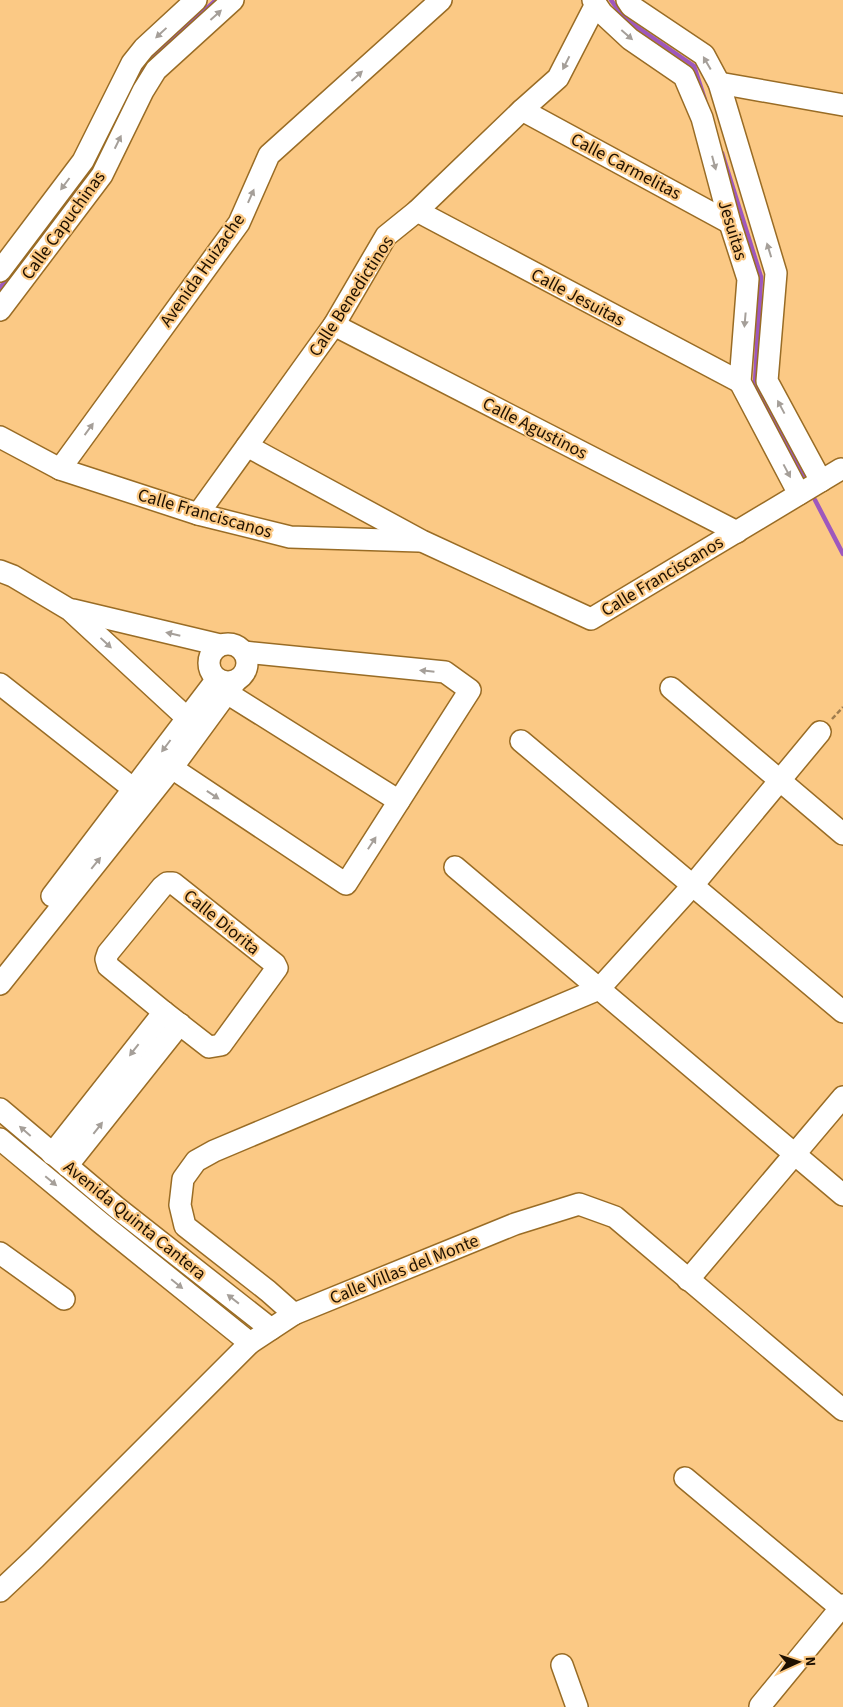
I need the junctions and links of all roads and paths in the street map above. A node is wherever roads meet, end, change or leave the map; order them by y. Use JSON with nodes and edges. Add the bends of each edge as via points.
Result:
{"nodes":[{"id":1,"x":196,"y":0,"type":"edge"},
{"id":2,"x":233,"y":0,"type":"edge"},
{"id":3,"x":441,"y":0,"type":"edge"},
{"id":4,"x":627,"y":0,"type":"edge"},
{"id":5,"x":595,"y":2,"type":"edge"},
{"id":6,"x":719,"y":83,"type":"junction"},
{"id":7,"x":843,"y":105,"type":"edge"},
{"id":8,"x":522,"y":110,"type":"junction"},
{"id":9,"x":417,"y":211,"type":"junction"},
{"id":10,"x":730,"y":222,"type":"junction"},
{"id":11,"x":0,"y":271,"type":"edge"},
{"id":12,"x":0,"y":310,"type":"edge"},
{"id":13,"x":334,"y":325,"type":"junction"},
{"id":14,"x":740,"y":382,"type":"junction"},
{"id":15,"x":0,"y":437,"type":"edge"},
{"id":16,"x":247,"y":446,"type":"junction"},
{"id":17,"x":60,"y":469,"type":"junction"},
{"id":18,"x":841,"y":469,"type":"dead end"},
{"id":19,"x":820,"y":481,"type":"junction"},
{"id":20,"x":799,"y":494,"type":"junction"},
{"id":21,"x":198,"y":514,"type":"junction"},
{"id":22,"x":737,"y":532,"type":"junction"},
{"id":23,"x":422,"y":541,"type":"junction"},
{"id":24,"x":0,"y":571,"type":"edge"},
{"id":25,"x":70,"y":610,"type":"junction"},
{"id":26,"x":220,"y":645,"type":"junction"},
{"id":27,"x":244,"y":652,"type":"junction"},
{"id":28,"x":0,"y":684,"type":"edge"},
{"id":29,"x":226,"y":685,"type":"junction"},
{"id":30,"x":671,"y":688,"type":"dead end"},
{"id":31,"x":187,"y":718,"type":"junction"},
{"id":32,"x":820,"y":732,"type":"dead end"},
{"id":33,"x":521,"y":741,"type":"dead end"},
{"id":34,"x":172,"y":768,"type":"junction"},
{"id":35,"x":780,"y":780,"type":"junction"},
{"id":36,"x":141,"y":794,"type":"junction"},
{"id":37,"x":398,"y":801,"type":"junction"},
{"id":38,"x":843,"y":834,"type":"edge"},
{"id":39,"x":455,"y":867,"type":"dead end"},
{"id":40,"x":75,"y":879,"type":"junction"},
{"id":41,"x":693,"y":885,"type":"junction"},
{"id":42,"x":0,"y":963,"type":"edge"},
{"id":43,"x":0,"y":984,"type":"edge"},
{"id":44,"x":600,"y":989,"type":"junction"},
{"id":45,"x":843,"y":1012,"type":"edge"},
{"id":46,"x":172,"y":1018,"type":"junction"},
{"id":47,"x":843,"y":1097,"type":"edge"},
{"id":48,"x":0,"y":1109,"type":"edge"},
{"id":49,"x":0,"y":1138,"type":"edge"},
{"id":50,"x":794,"y":1154,"type":"junction"},
{"id":51,"x":60,"y":1160,"type":"junction"},
{"id":52,"x":843,"y":1195,"type":"edge"},
{"id":53,"x":0,"y":1253,"type":"edge"},
{"id":54,"x":688,"y":1280,"type":"junction"},
{"id":55,"x":64,"y":1299,"type":"dead end"},
{"id":56,"x":294,"y":1314,"type":"junction"},
{"id":57,"x":271,"y":1329,"type":"junction"},
{"id":58,"x":250,"y":1343,"type":"junction"},
{"id":59,"x":843,"y":1410,"type":"edge"},
{"id":60,"x":685,"y":1478,"type":"dead end"},
{"id":61,"x":0,"y":1591,"type":"edge"},
{"id":62,"x":842,"y":1607,"type":"edge"},
{"id":63,"x":562,"y":1665,"type":"dead end"},
{"id":64,"x":573,"y":1705,"type":"edge"},
{"id":65,"x":760,"y":1706,"type":"edge"}],
"edges":[{"from":1,"to":11,"type":"street","name":"Calle Capuchinas","one_way":true,"via":[[132,63],[83,161]]},
{"from":12,"to":2,"type":"street","name":"Calle Capuchinas","one_way":true,"via":[[102,175],[156,70]]},
{"from":17,"to":3,"type":"street","name":"Avenida Huizache","one_way":true,"via":[[239,222],[269,156]]},
{"from":6,"to":4,"type":"street","name":"Jesuitas","one_way":true,"via":[[704,56]]},
{"from":5,"to":8,"type":"street","name":"Calle Benedictinos","one_way":true,"via":[[558,78]]},
{"from":5,"to":10,"type":"street","name":"Jesuitas","one_way":true,"via":[[630,39],[684,76],[702,118]]},
{"from":6,"to":7,"type":"street"},
{"from":19,"to":6,"type":"street","name":"Jesuitas","one_way":true,"via":[[766,381],[776,272]]},
{"from":8,"to":9,"type":"street","name":"Calle Benedictinos"},
{"from":8,"to":10,"type":"street","name":"Calle Carmelitas"},
{"from":9,"to":13,"type":"street","name":"Calle Benedictinos","via":[[386,236]]},
{"from":9,"to":14,"type":"street","name":"Calle Jesuitas"},
{"from":10,"to":14,"type":"street","name":"Jesuitas","one_way":true,"via":[[748,279]]},
{"from":13,"to":16,"type":"street","name":"Calle Benedictinos"},
{"from":13,"to":22,"type":"street","name":"Calle Agustinos"},
{"from":14,"to":20,"type":"street","one_way":true},
{"from":15,"to":17,"type":"street","name":"Calle Franciscanos"},
{"from":16,"to":21,"type":"street","name":"Calle Benedictinos"},
{"from":16,"to":23,"type":"street","name":"Calle Franciscanos"},
{"from":17,"to":21,"type":"street","name":"Calle Franciscanos"},
{"from":18,"to":19,"type":"street","name":"Calle Franciscanos"},
{"from":19,"to":20,"type":"street","name":"Calle Franciscanos"},
{"from":20,"to":22,"type":"street","name":"Calle Franciscanos"},
{"from":21,"to":23,"type":"street","name":"Calle Franciscanos","via":[[290,537]]},
{"from":22,"to":23,"type":"street","name":"Calle Franciscanos","via":[[591,619]]},
{"from":24,"to":25,"type":"street"},
{"from":26,"to":25,"type":"street","one_way":true},
{"from":25,"to":31,"type":"street","one_way":true},
{"from":26,"to":27,"type":"street","via":[[233,644]]},
{"from":26,"to":29,"type":"street","via":[[214,649],[209,661],[212,674]]},
{"from":27,"to":29,"type":"street","via":[[245,672],[239,680]]},
{"from":37,"to":27,"type":"street","one_way":true,"via":[[470,690],[445,672]]},
{"from":28,"to":36,"type":"street"},
{"from":29,"to":31,"type":"street"},
{"from":29,"to":34,"type":"street"},
{"from":29,"to":37,"type":"street"},
{"from":30,"to":35,"type":"street"},
{"from":31,"to":36,"type":"street","one_way":true},
{"from":32,"to":35,"type":"street"},
{"from":33,"to":41,"type":"street"},
{"from":34,"to":36,"type":"street"},
{"from":34,"to":37,"type":"street","one_way":true,"via":[[346,884]]},
{"from":35,"to":38,"type":"street"},
{"from":35,"to":41,"type":"street"},
{"from":36,"to":40,"type":"street"},
{"from":39,"to":44,"type":"street"},
{"from":40,"to":42,"type":"street"},
{"from":40,"to":43,"type":"street"},
{"from":41,"to":44,"type":"street"},
{"from":41,"to":45,"type":"street"},
{"from":44,"to":50,"type":"street"},
{"from":44,"to":56,"type":"street","via":[[196,1161],[183,1179],[180,1205],[185,1226]]},
{"from":46,"to":46,"type":"street","name":"Calle Diorita","via":[[108,966],[106,959],[167,883],[174,883],[276,968],[222,1045],[209,1046]]},
{"from":46,"to":51,"type":"street"},
{"from":47,"to":50,"type":"street"},
{"from":51,"to":48,"type":"street","name":"Avenida Quinta Cantera","one_way":true},
{"from":49,"to":58,"type":"street","name":"Avenida Quinta Cantera","one_way":true},
{"from":50,"to":52,"type":"street"},
{"from":50,"to":54,"type":"street"},
{"from":57,"to":51,"type":"street","name":"Avenida Quinta Cantera","one_way":true},
{"from":53,"to":55,"type":"street"},
{"from":54,"to":56,"type":"street","name":"Calle Villas del Monte","via":[[616,1217],[578,1204],[515,1224]]},
{"from":54,"to":59,"type":"street","name":"Calle Villas del Monte"},
{"from":56,"to":57,"type":"street","name":"Calle Villas del Monte"},
{"from":57,"to":58,"type":"street","name":"Calle Villas del Monte"},
{"from":58,"to":61,"type":"street","name":"Calle Villas del Monte"},
{"from":60,"to":62,"type":"street"},
{"from":62,"to":65,"type":"street"},
{"from":63,"to":64,"type":"street"}]}
